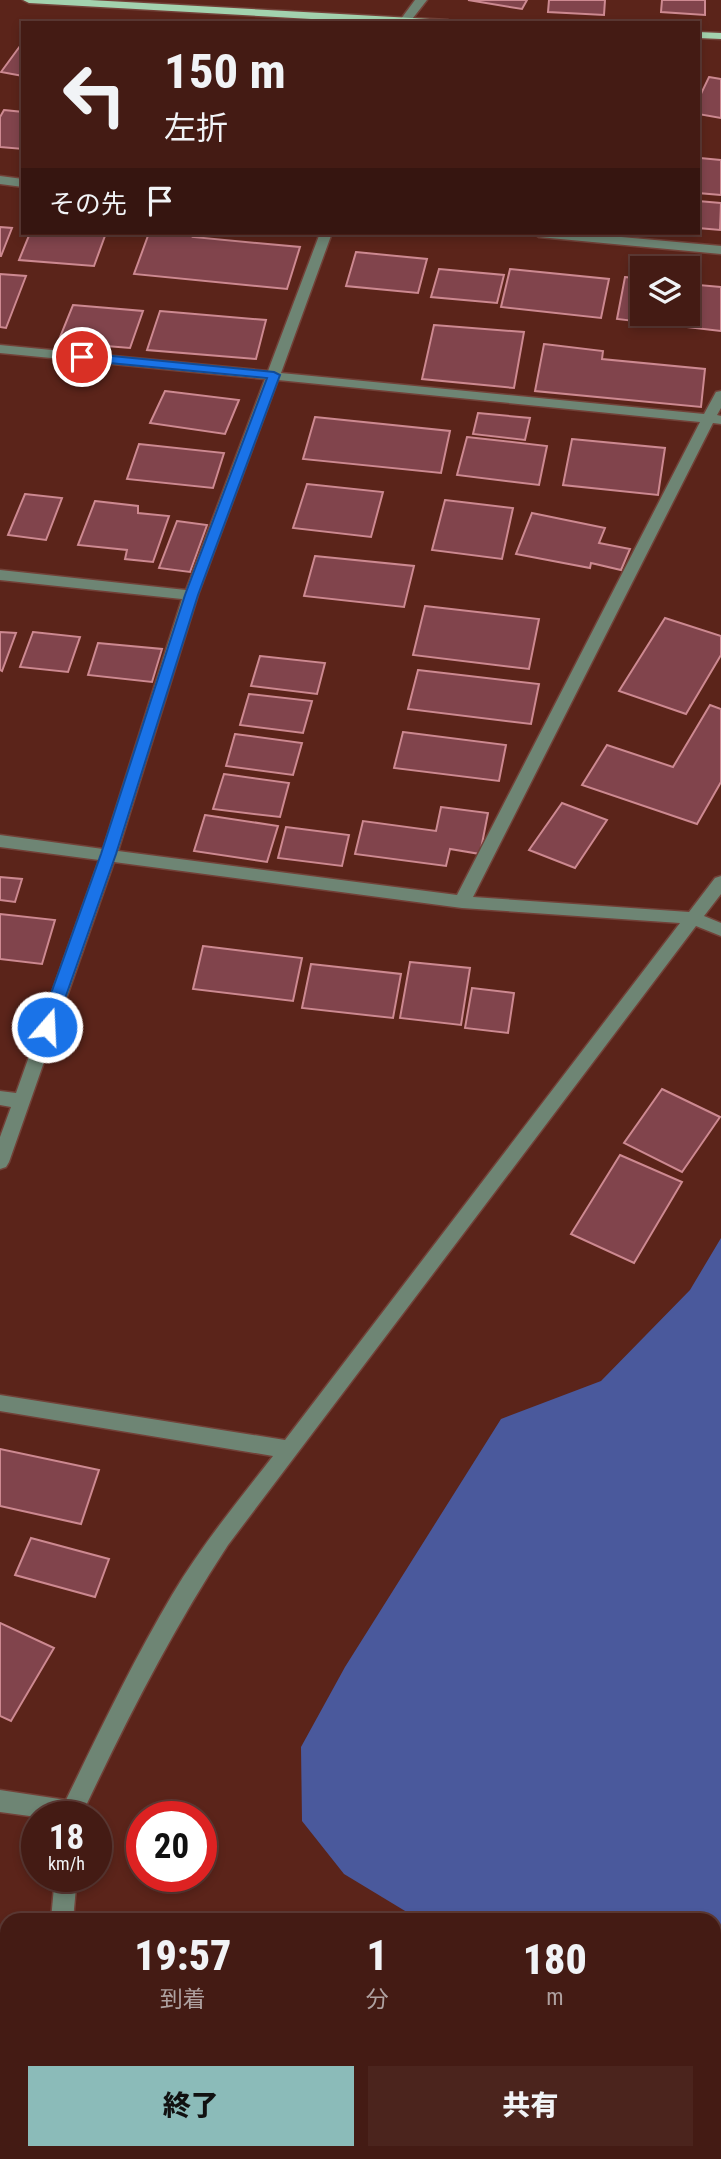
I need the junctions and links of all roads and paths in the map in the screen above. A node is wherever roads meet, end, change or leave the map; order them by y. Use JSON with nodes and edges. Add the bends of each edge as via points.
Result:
{"nodes":[{"id":1,"x":30,"y":0,"type":"edge"},
{"id":2,"x":421,"y":0,"type":"edge"},
{"id":3,"x":386,"y":21,"type":"edge"},
{"id":4,"x":404,"y":21,"type":"edge"},
{"id":5,"x":700,"y":35,"type":"edge"},
{"id":6,"x":721,"y":36,"type":"edge"},
{"id":7,"x":0,"y":180,"type":"edge"},
{"id":8,"x":21,"y":183,"type":"edge"},
{"id":9,"x":325,"y":235,"type":"edge"},
{"id":10,"x":560,"y":235,"type":"edge"},
{"id":11,"x":721,"y":250,"type":"edge"},
{"id":12,"x":0,"y":349,"type":"edge"},
{"id":13,"x":274,"y":375,"type":"junction"},
{"id":14,"x":721,"y":395,"type":"edge"},
{"id":15,"x":715,"y":420,"type":"edge"},
{"id":16,"x":0,"y":575,"type":"edge"},
{"id":17,"x":191,"y":595,"type":"junction"},
{"id":18,"x":0,"y":841,"type":"edge"},
{"id":19,"x":108,"y":854,"type":"junction"},
{"id":20,"x":721,"y":882,"type":"edge"},
{"id":21,"x":462,"y":902,"type":"junction"},
{"id":22,"x":693,"y":918,"type":"junction"},
{"id":23,"x":721,"y":930,"type":"edge"},
{"id":24,"x":0,"y":1098,"type":"edge"},
{"id":25,"x":21,"y":1101,"type":"junction"},
{"id":26,"x":0,"y":1162,"type":"edge"},
{"id":27,"x":0,"y":1403,"type":"edge"},
{"id":28,"x":291,"y":1450,"type":"junction"},
{"id":29,"x":0,"y":1801,"type":"edge"},
{"id":30,"x":78,"y":1801,"type":"edge"},
{"id":31,"x":21,"y":1805,"type":"edge"},
{"id":32,"x":65,"y":1892,"type":"edge"},
{"id":33,"x":63,"y":1913,"type":"edge"}],
"edges":[{"from":1,"to":3,"type":"main road"},
{"from":2,"to":4,"type":"street"},
{"from":5,"to":6,"type":"main road"},
{"from":7,"to":8,"type":"street"},
{"from":9,"to":13,"type":"street"},
{"from":10,"to":11,"type":"street"},
{"from":12,"to":13,"type":"street"},
{"from":13,"to":15,"type":"street"},
{"from":13,"to":17,"type":"street"},
{"from":14,"to":15,"type":"street"},
{"from":15,"to":21,"type":"street"},
{"from":16,"to":17,"type":"street"},
{"from":17,"to":19,"type":"street"},
{"from":18,"to":19,"type":"street"},
{"from":19,"to":21,"type":"street"},
{"from":19,"to":25,"type":"street"},
{"from":20,"to":22,"type":"street"},
{"from":21,"to":22,"type":"street"},
{"from":22,"to":23,"type":"street"},
{"from":22,"to":28,"type":"street"},
{"from":24,"to":25,"type":"street"},
{"from":25,"to":26,"type":"street"},
{"from":27,"to":28,"type":"street"},
{"from":28,"to":30,"type":"street","via":[[180,1600]]},
{"from":29,"to":31,"type":"street"},
{"from":32,"to":33,"type":"street"}]}
